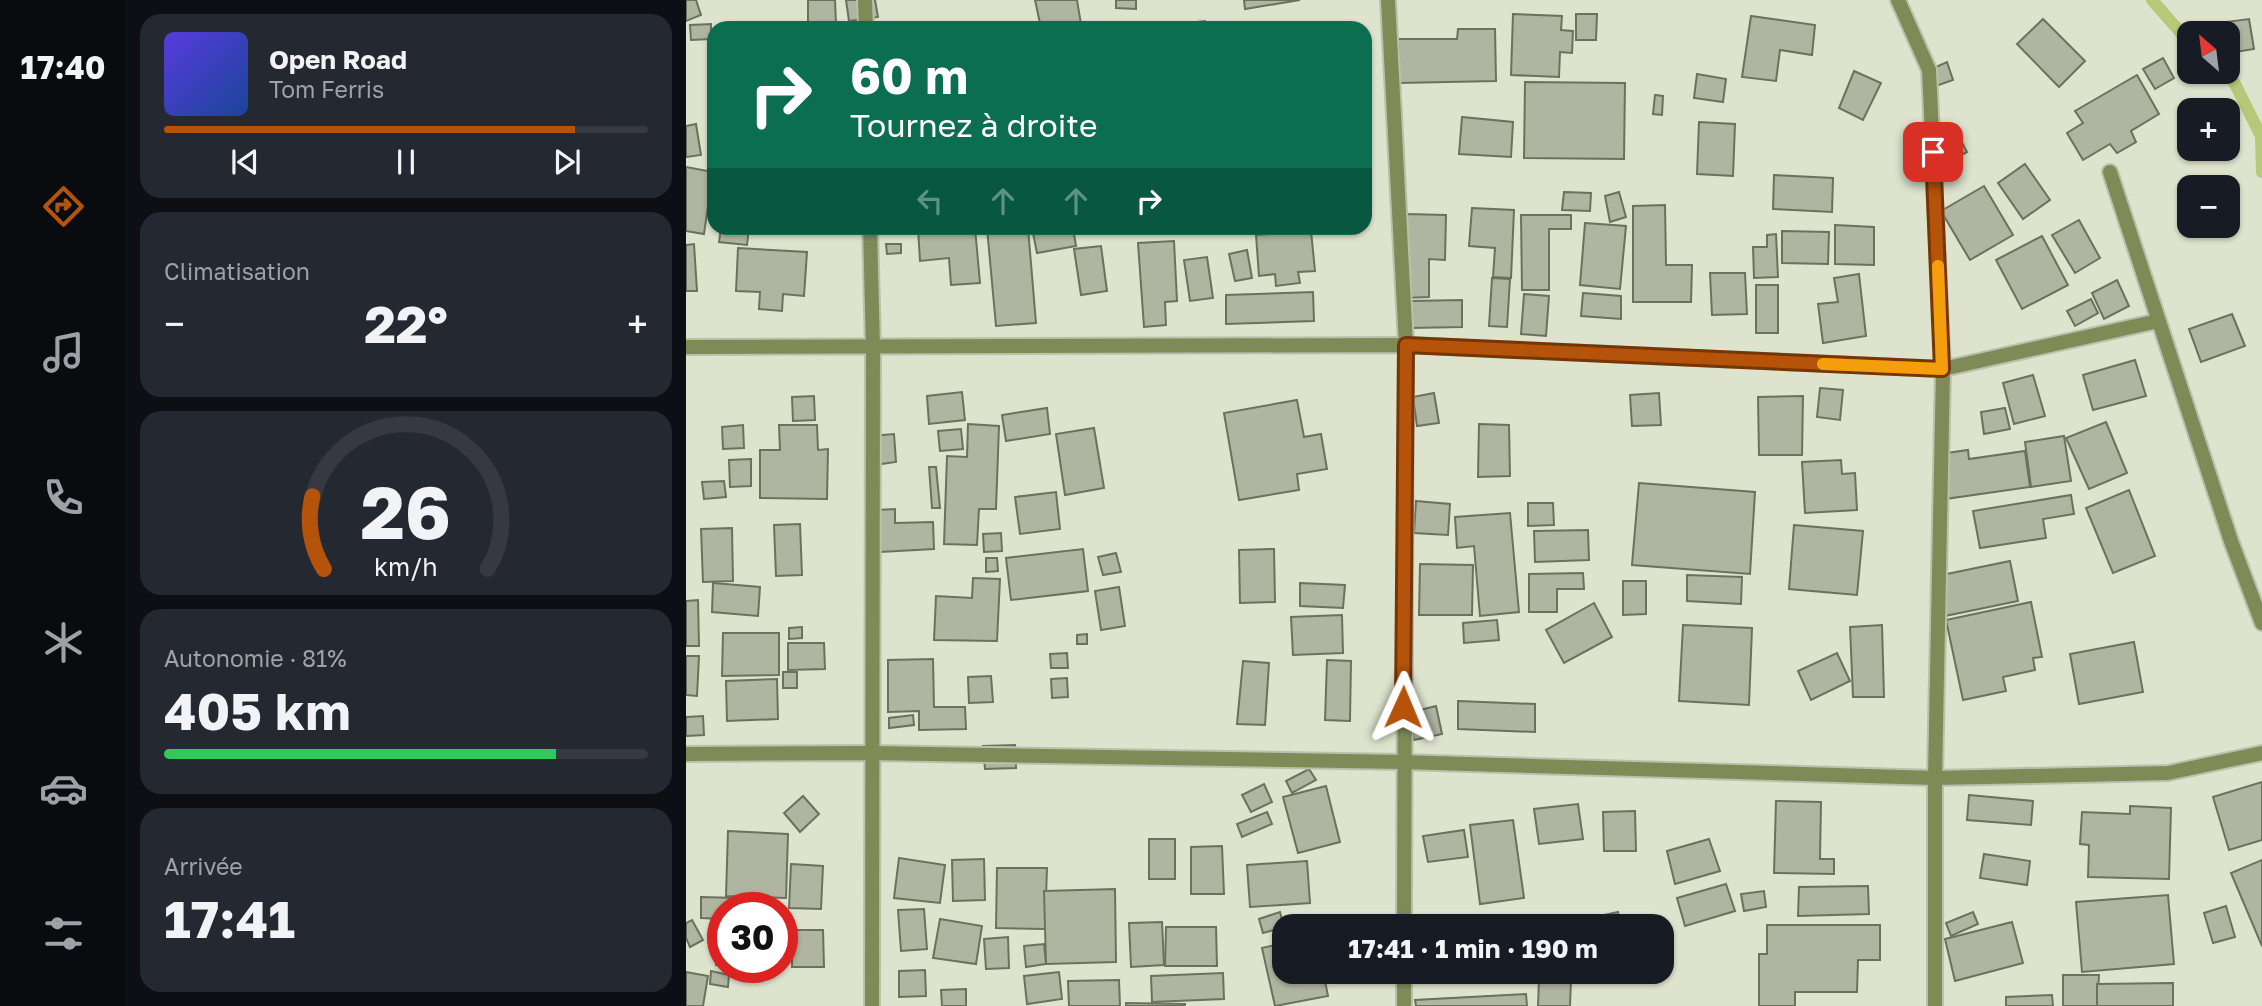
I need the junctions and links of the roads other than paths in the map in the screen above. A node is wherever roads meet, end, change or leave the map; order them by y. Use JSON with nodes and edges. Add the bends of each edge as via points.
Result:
{"nodes":[{"id":1,"x":865,"y":0,"type":"edge"},
{"id":2,"x":1388,"y":0,"type":"edge"},
{"id":3,"x":1898,"y":0,"type":"edge"},
{"id":4,"x":866,"y":21,"type":"edge"},
{"id":5,"x":2110,"y":172,"type":"dead end"},
{"id":6,"x":870,"y":235,"type":"edge"},
{"id":7,"x":2158,"y":321,"type":"junction"},
{"id":8,"x":1406,"y":345,"type":"junction"},
{"id":9,"x":686,"y":347,"type":"edge"},
{"id":10,"x":873,"y":348,"type":"junction"},
{"id":11,"x":1942,"y":369,"type":"junction"},
{"id":12,"x":2262,"y":623,"type":"edge"},
{"id":13,"x":871,"y":753,"type":"junction"},
{"id":14,"x":2262,"y":753,"type":"edge"},
{"id":15,"x":686,"y":754,"type":"edge"},
{"id":16,"x":1402,"y":762,"type":"junction"},
{"id":17,"x":1935,"y":778,"type":"junction"},
{"id":18,"x":1404,"y":914,"type":"edge"},
{"id":19,"x":1404,"y":984,"type":"edge"},
{"id":20,"x":872,"y":1006,"type":"edge"},
{"id":21,"x":1404,"y":1006,"type":"edge"},
{"id":22,"x":1935,"y":1006,"type":"edge"}],
"edges":[{"from":1,"to":4,"type":"street"},
{"from":2,"to":8,"type":"street"},
{"from":3,"to":11,"type":"street","via":[[1929,70]]},
{"from":5,"to":7,"type":"street"},
{"from":6,"to":10,"type":"street"},
{"from":7,"to":11,"type":"street"},
{"from":7,"to":12,"type":"street"},
{"from":8,"to":10,"type":"street"},
{"from":8,"to":11,"type":"street"},
{"from":8,"to":16,"type":"street"},
{"from":9,"to":10,"type":"street"},
{"from":10,"to":13,"type":"street"},
{"from":11,"to":17,"type":"street"},
{"from":13,"to":15,"type":"street"},
{"from":13,"to":16,"type":"street"},
{"from":13,"to":20,"type":"street"},
{"from":14,"to":17,"type":"street","via":[[2168,773]]},
{"from":16,"to":17,"type":"street"},
{"from":16,"to":18,"type":"street"},
{"from":17,"to":22,"type":"street"},
{"from":19,"to":21,"type":"street"}]}
